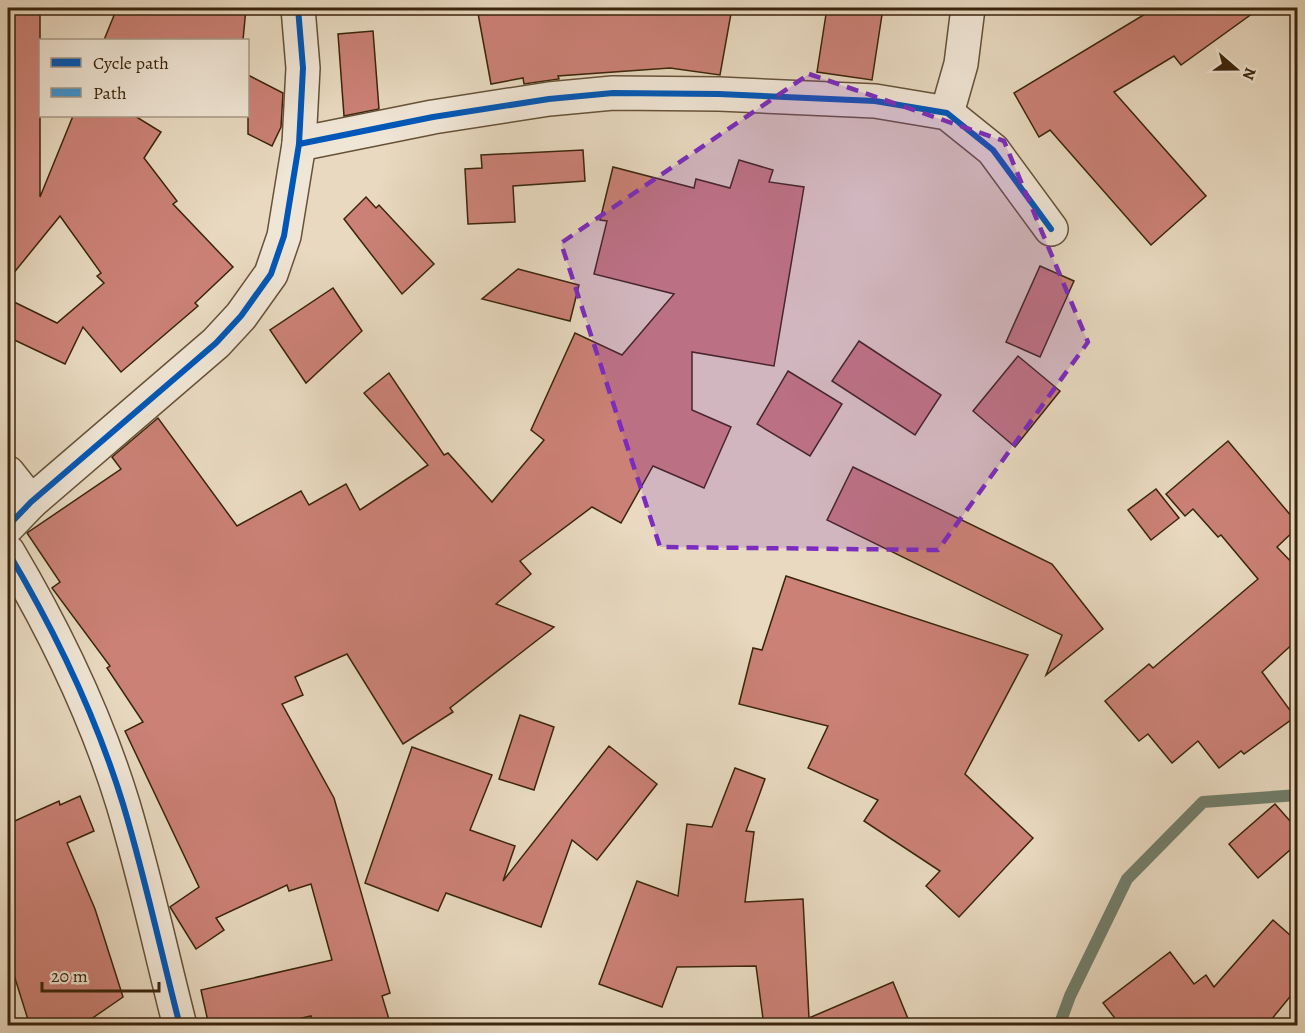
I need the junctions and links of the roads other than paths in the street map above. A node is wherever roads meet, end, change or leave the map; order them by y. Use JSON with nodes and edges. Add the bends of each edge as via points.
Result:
{"nodes":[{"id":1,"x":298,"y":8,"type":"edge"},
{"id":2,"x":968,"y":8,"type":"edge"},
{"id":3,"x":947,"y":113,"type":"junction"},
{"id":4,"x":298,"y":144,"type":"junction"},
{"id":5,"x":1051,"y":229,"type":"dead end"},
{"id":6,"x":8,"y":473,"type":"edge"},
{"id":7,"x":31,"y":502,"type":"junction"},
{"id":8,"x":8,"y":526,"type":"edge"},
{"id":9,"x":8,"y":552,"type":"edge"},
{"id":10,"x":180,"y":1026,"type":"edge"}],
"edges":[{"from":1,"to":4,"type":"street","via":[[303,68]]},
{"from":2,"to":3,"type":"street","via":[[961,63]]},
{"from":3,"to":4,"type":"street","via":[[876,101],[613,93],[433,117]]},
{"from":3,"to":5,"type":"street","via":[[993,150]]},
{"from":4,"to":7,"type":"street","via":[[284,236],[271,274],[241,316],[209,350]]},
{"from":6,"to":7,"type":"street"},
{"from":7,"to":8,"type":"street"},
{"from":9,"to":10,"type":"street","via":[[33,594],[88,710],[119,794]]}]}
